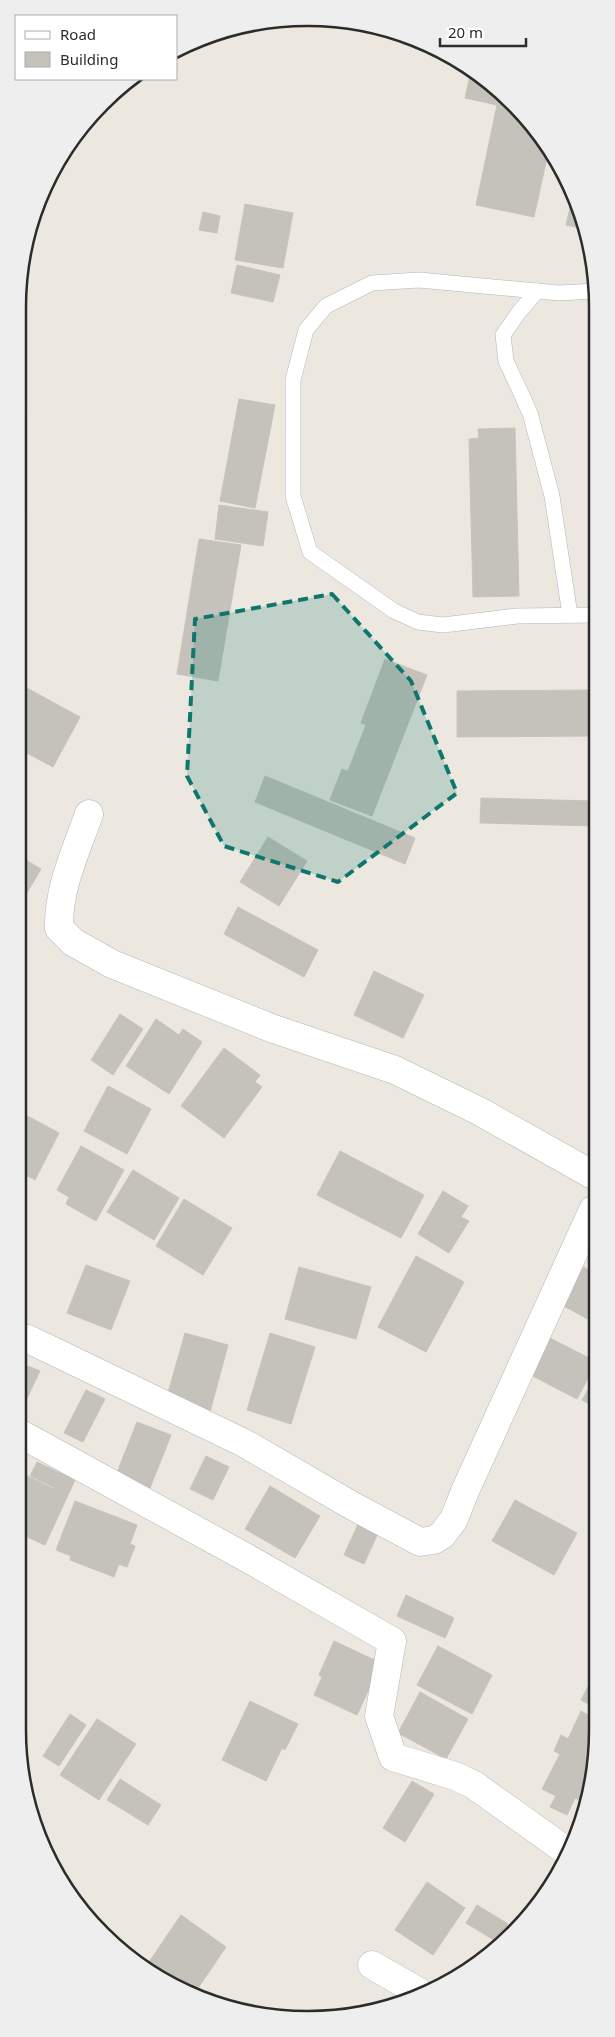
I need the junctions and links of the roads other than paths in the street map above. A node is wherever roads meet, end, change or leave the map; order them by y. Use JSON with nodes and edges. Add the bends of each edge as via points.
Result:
{"nodes":[{"id":1,"x":537,"y":291,"type":"junction"},
{"id":2,"x":588,"y":291,"type":"edge"},
{"id":3,"x":570,"y":615,"type":"junction"},
{"id":4,"x":589,"y":615,"type":"edge"},
{"id":5,"x":89,"y":814,"type":"dead end"},
{"id":6,"x":589,"y":1174,"type":"edge"},
{"id":7,"x":589,"y":1219,"type":"edge"},
{"id":8,"x":28,"y":1339,"type":"dead end"},
{"id":9,"x":26,"y":1437,"type":"edge"},
{"id":10,"x":562,"y":1848,"type":"edge"},
{"id":11,"x":372,"y":1965,"type":"dead end"},
{"id":12,"x":414,"y":1989,"type":"edge"}],
"edges":[{"from":1,"to":2,"type":"lane"},
{"from":1,"to":3,"type":"lane","via":[[503,335],[506,361],[530,413],[552,496]]},
{"from":1,"to":3,"type":"lane","via":[[419,280],[372,283],[326,306],[306,330],[293,380],[293,496],[310,552],[394,611],[418,622],[443,625],[517,616]]},
{"from":3,"to":4,"type":"lane"},
{"from":5,"to":6,"type":"street","via":[[58,910],[59,928],[73,942],[112,964],[272,1028],[395,1070],[479,1112]]},
{"from":7,"to":8,"type":"street","via":[[454,1518],[442,1535],[434,1540],[420,1542],[244,1443]]},
{"from":9,"to":10,"type":"street","via":[[392,1641],[379,1716],[393,1757],[474,1785]]},
{"from":11,"to":12,"type":"street"}]}
